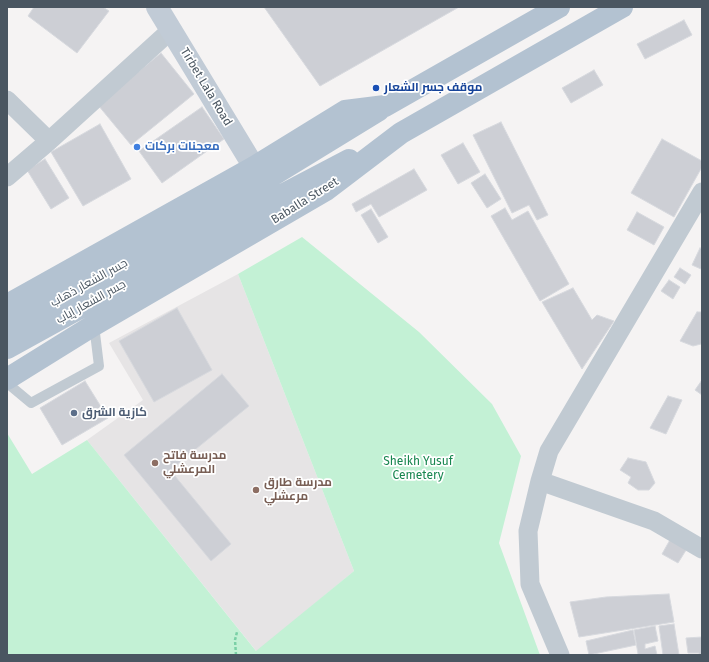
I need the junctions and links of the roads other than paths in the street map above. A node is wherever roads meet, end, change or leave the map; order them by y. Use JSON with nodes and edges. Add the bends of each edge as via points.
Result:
{"nodes":[{"id":1,"x":157,"y":7,"type":"edge"},
{"id":2,"x":560,"y":7,"type":"edge"},
{"id":3,"x":622,"y":7,"type":"edge"},
{"id":4,"x":171,"y":30,"type":"junction"},
{"id":5,"x":7,"y":100,"type":"edge"},
{"id":6,"x":385,"y":106,"type":"junction"},
{"id":7,"x":401,"y":133,"type":"junction"},
{"id":8,"x":49,"y":141,"type":"junction"},
{"id":9,"x":254,"y":167,"type":"junction"},
{"id":10,"x":7,"y":176,"type":"edge"},
{"id":11,"x":702,"y":192,"type":"edge"},
{"id":12,"x":172,"y":247,"type":"junction"},
{"id":13,"x":7,"y":305,"type":"edge"},
{"id":14,"x":94,"y":324,"type":"junction"},
{"id":15,"x":7,"y":328,"type":"edge"},
{"id":16,"x":7,"y":348,"type":"edge"},
{"id":17,"x":7,"y":379,"type":"edge"},
{"id":18,"x":7,"y":383,"type":"edge"},
{"id":19,"x":540,"y":481,"type":"junction"},
{"id":20,"x":702,"y":549,"type":"edge"},
{"id":21,"x":560,"y":655,"type":"edge"}],
"edges":[{"from":1,"to":4,"type":"main road","name":"Tirbet Lala Road"},
{"from":2,"to":6,"type":"main road"},
{"from":3,"to":7,"type":"main road","name":"Baballa Street"},
{"from":4,"to":8,"type":"street"},
{"from":4,"to":9,"type":"main road","name":"Tirbet Lala Road"},
{"from":5,"to":8,"type":"street"},
{"from":6,"to":9,"type":"main road","via":[[346,111]]},
{"from":6,"to":12,"type":"main road"},
{"from":7,"to":12,"type":"main road","via":[[248,213]]},
{"from":7,"to":14,"type":"main road","name":"Baballa Street","via":[[326,190]]},
{"from":8,"to":10,"type":"street"},
{"from":9,"to":13,"type":"main road"},
{"from":11,"to":19,"type":"street","via":[[549,451]]},
{"from":12,"to":15,"type":"main road","name":"جسر الشعار ذهاب"},
{"from":12,"to":16,"type":"main road","name":"جسر الشعار إياب"},
{"from":14,"to":17,"type":"main road","name":"Baballa Street"},
{"from":14,"to":18,"type":"lane","via":[[99,366],[31,403]]},
{"from":19,"to":20,"type":"street","via":[[654,521]]},
{"from":19,"to":21,"type":"street","via":[[528,531],[530,584]]}]}
